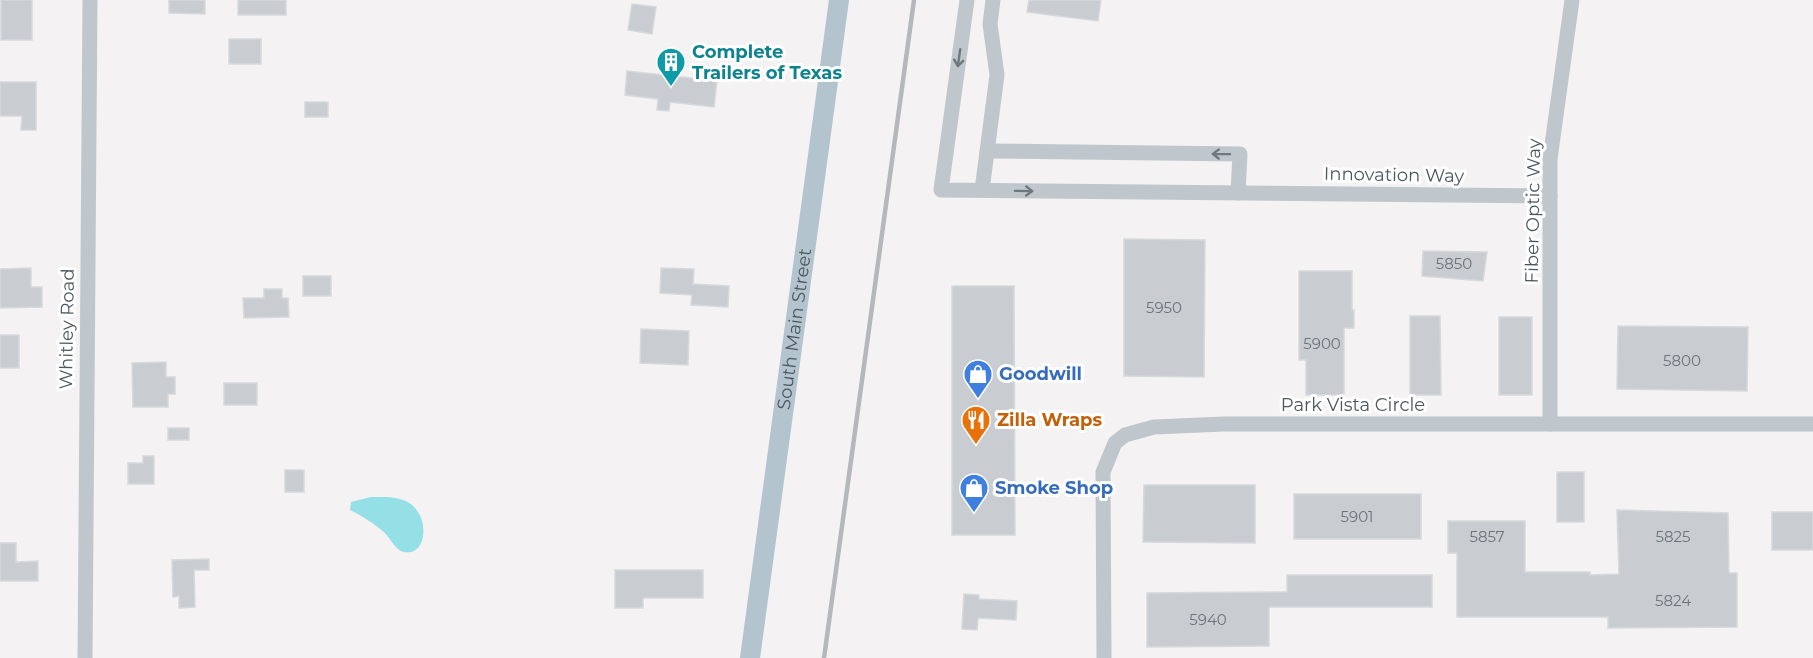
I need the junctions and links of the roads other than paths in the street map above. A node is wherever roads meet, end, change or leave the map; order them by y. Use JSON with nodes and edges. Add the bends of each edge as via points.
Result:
{"nodes":[{"id":1,"x":90,"y":0,"type":"edge"},
{"id":2,"x":839,"y":0,"type":"edge"},
{"id":3,"x":967,"y":0,"type":"edge"},
{"id":4,"x":993,"y":0,"type":"edge"},
{"id":5,"x":1572,"y":0,"type":"edge"},
{"id":6,"x":987,"y":151,"type":"junction"},
{"id":7,"x":982,"y":190,"type":"junction"},
{"id":8,"x":1238,"y":193,"type":"junction"},
{"id":9,"x":1550,"y":196,"type":"junction"},
{"id":10,"x":1551,"y":424,"type":"junction"},
{"id":11,"x":1813,"y":424,"type":"edge"},
{"id":12,"x":85,"y":658,"type":"edge"},
{"id":13,"x":750,"y":658,"type":"edge"},
{"id":14,"x":1104,"y":658,"type":"edge"}],
"edges":[{"from":1,"to":12,"type":"street","name":"Whitley Road"},
{"from":2,"to":13,"type":"main road","name":"South Main Street"},
{"from":3,"to":7,"type":"street","name":"Innovation Way","one_way":true,"via":[[941,190]]},
{"from":4,"to":6,"type":"street","via":[[990,24],[997,75]]},
{"from":5,"to":9,"type":"street","name":"Fiber Optic Way","via":[[1550,159]]},
{"from":6,"to":7,"type":"street"},
{"from":8,"to":6,"type":"street","one_way":true,"via":[[1240,154]]},
{"from":7,"to":8,"type":"street","name":"Innovation Way","one_way":true},
{"from":8,"to":9,"type":"street","name":"Innovation Way"},
{"from":9,"to":10,"type":"street","name":"Fiber Optic Way"},
{"from":10,"to":11,"type":"street","name":"Park Vista Circle"},
{"from":10,"to":14,"type":"street","name":"Park Vista Circle","via":[[1224,424],[1154,427],[1125,435],[1115,443],[1103,472]]}]}
